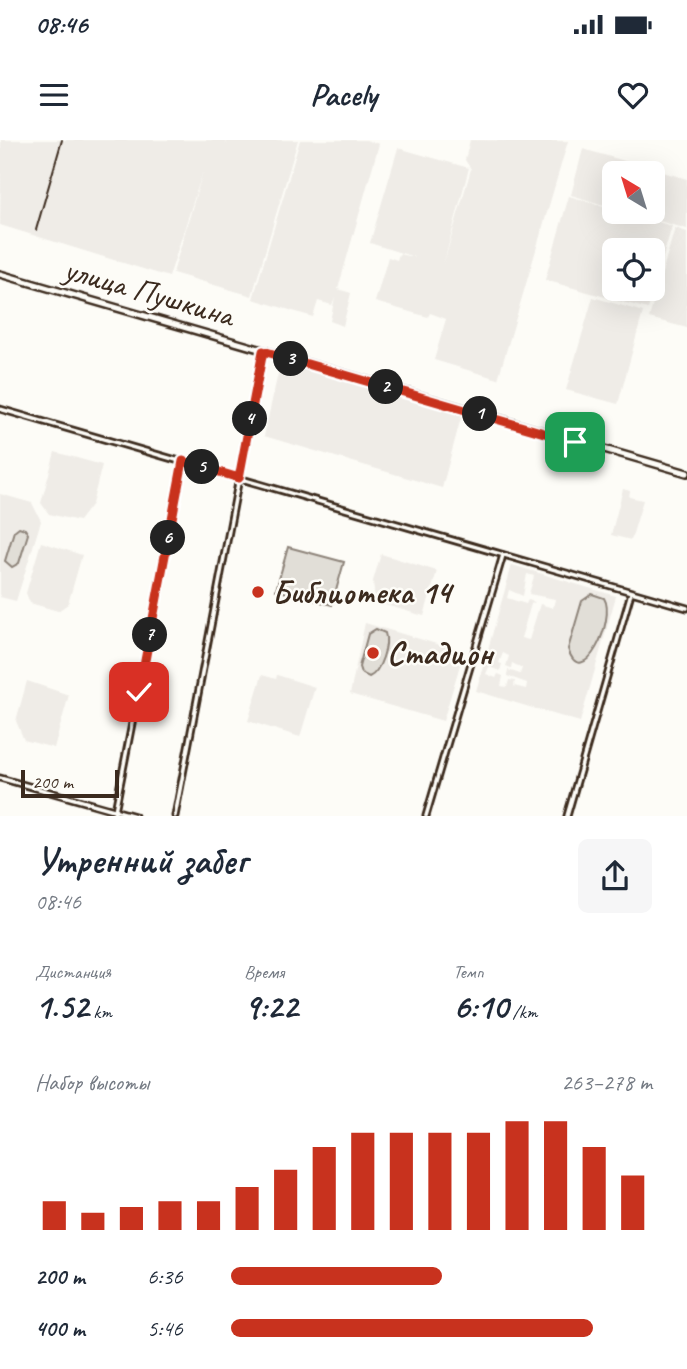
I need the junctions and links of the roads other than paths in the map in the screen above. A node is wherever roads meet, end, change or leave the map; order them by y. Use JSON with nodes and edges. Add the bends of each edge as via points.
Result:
{"nodes":[{"id":1,"x":0,"y":274,"type":"edge"},
{"id":2,"x":263,"y":351,"type":"junction"},
{"id":3,"x":0,"y":409,"type":"edge"},
{"id":4,"x":183,"y":461,"type":"junction"},
{"id":5,"x":687,"y":474,"type":"edge"},
{"id":6,"x":239,"y":478,"type":"junction"},
{"id":7,"x":503,"y":555,"type":"junction"},
{"id":8,"x":631,"y":593,"type":"junction"},
{"id":9,"x":687,"y":608,"type":"edge"},
{"id":10,"x":0,"y":778,"type":"edge"},
{"id":11,"x":115,"y":813,"type":"edge"},
{"id":12,"x":135,"y":816,"type":"edge"},
{"id":13,"x":175,"y":816,"type":"edge"},
{"id":14,"x":426,"y":816,"type":"edge"},
{"id":15,"x":566,"y":816,"type":"edge"}],
"edges":[{"from":1,"to":2,"type":"main road","name":"улица Пушкина"},
{"from":2,"to":5,"type":"main road","name":"улица Пушкина"},
{"from":2,"to":6,"type":"street"},
{"from":3,"to":4,"type":"street"},
{"from":4,"to":6,"type":"street"},
{"from":4,"to":11,"type":"street"},
{"from":6,"to":7,"type":"street"},
{"from":6,"to":13,"type":"street"},
{"from":7,"to":8,"type":"street"},
{"from":7,"to":14,"type":"street"},
{"from":8,"to":9,"type":"street"},
{"from":8,"to":15,"type":"street"},
{"from":10,"to":11,"type":"street"},
{"from":11,"to":12,"type":"street"}]}
